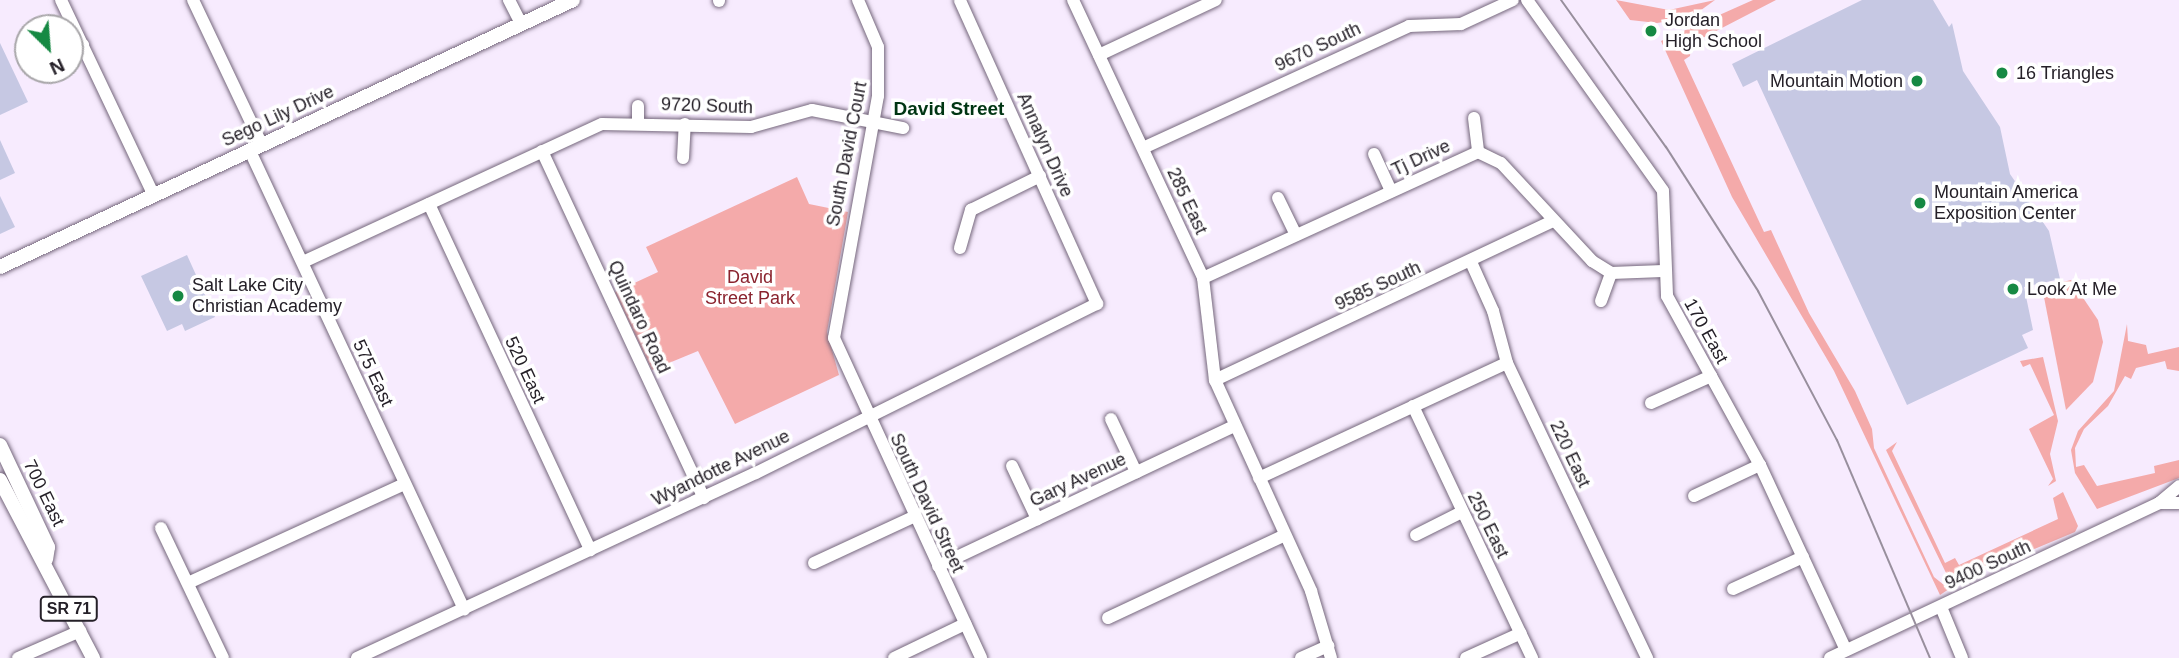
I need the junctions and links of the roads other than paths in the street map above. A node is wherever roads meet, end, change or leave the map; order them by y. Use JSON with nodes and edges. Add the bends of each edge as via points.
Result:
{"nodes":[{"id":1,"x":194,"y":0,"type":"edge"},
{"id":2,"x":509,"y":0,"type":"edge"},
{"id":3,"x":573,"y":0,"type":"edge"},
{"id":4,"x":859,"y":0,"type":"edge"},
{"id":5,"x":960,"y":0,"type":"edge"},
{"id":6,"x":1073,"y":0,"type":"edge"},
{"id":7,"x":1216,"y":0,"type":"edge"},
{"id":8,"x":1513,"y":0,"type":"edge"},
{"id":9,"x":1527,"y":0,"type":"edge"},
{"id":10,"x":521,"y":24,"type":"junction"},
{"id":11,"x":84,"y":48,"type":"edge"},
{"id":12,"x":1100,"y":55,"type":"junction"},
{"id":13,"x":638,"y":106,"type":"dead end"},
{"id":14,"x":1474,"y":118,"type":"dead end"},
{"id":15,"x":638,"y":122,"type":"junction"},
{"id":16,"x":873,"y":122,"type":"junction"},
{"id":17,"x":685,"y":124,"type":"junction"},
{"id":18,"x":903,"y":128,"type":"dead end"},
{"id":19,"x":256,"y":148,"type":"junction"},
{"id":20,"x":1143,"y":148,"type":"junction"},
{"id":21,"x":542,"y":151,"type":"junction"},
{"id":22,"x":1478,"y":152,"type":"junction"},
{"id":23,"x":1374,"y":154,"type":"dead end"},
{"id":24,"x":683,"y":158,"type":"dead end"},
{"id":25,"x":1040,"y":176,"type":"junction"},
{"id":26,"x":1391,"y":191,"type":"junction"},
{"id":27,"x":155,"y":195,"type":"junction"},
{"id":28,"x":1278,"y":198,"type":"dead end"},
{"id":29,"x":429,"y":204,"type":"junction"},
{"id":30,"x":1553,"y":220,"type":"junction"},
{"id":31,"x":1296,"y":235,"type":"junction"},
{"id":32,"x":960,"y":248,"type":"dead end"},
{"id":33,"x":303,"y":262,"type":"junction"},
{"id":34,"x":1471,"y":262,"type":"junction"},
{"id":35,"x":0,"y":267,"type":"edge"},
{"id":36,"x":1663,"y":271,"type":"junction"},
{"id":37,"x":1611,"y":274,"type":"junction"},
{"id":38,"x":1203,"y":278,"type":"junction"},
{"id":39,"x":1601,"y":302,"type":"dead end"},
{"id":40,"x":1097,"y":304,"type":"joint"},
{"id":41,"x":842,"y":363,"type":"joint"},
{"id":42,"x":1507,"y":363,"type":"junction"},
{"id":43,"x":1711,"y":376,"type":"junction"},
{"id":44,"x":1215,"y":380,"type":"junction"},
{"id":45,"x":1651,"y":404,"type":"dead end"},
{"id":46,"x":1413,"y":406,"type":"junction"},
{"id":47,"x":867,"y":415,"type":"junction"},
{"id":48,"x":1111,"y":419,"type":"dead end"},
{"id":49,"x":1234,"y":426,"type":"junction"},
{"id":50,"x":0,"y":446,"type":"edge"},
{"id":51,"x":1760,"y":465,"type":"junction"},
{"id":52,"x":1012,"y":466,"type":"dead end"},
{"id":53,"x":1136,"y":472,"type":"junction"},
{"id":54,"x":1259,"y":478,"type":"junction"},
{"id":55,"x":0,"y":480,"type":"edge"},
{"id":56,"x":404,"y":484,"type":"junction"},
{"id":57,"x":2179,"y":486,"type":"edge"},
{"id":58,"x":1693,"y":496,"type":"dead end"},
{"id":59,"x":704,"y":498,"type":"junction"},
{"id":60,"x":2159,"y":503,"type":"junction"},
{"id":61,"x":2179,"y":503,"type":"edge"},
{"id":62,"x":1462,"y":512,"type":"junction"},
{"id":63,"x":913,"y":517,"type":"junction"},
{"id":64,"x":1037,"y":519,"type":"junction"},
{"id":65,"x":161,"y":528,"type":"dead end"},
{"id":66,"x":1285,"y":535,"type":"junction"},
{"id":67,"x":1416,"y":535,"type":"dead end"},
{"id":68,"x":590,"y":550,"type":"junction"},
{"id":69,"x":1803,"y":557,"type":"junction"},
{"id":70,"x":46,"y":559,"type":"junction"},
{"id":71,"x":814,"y":563,"type":"dead end"},
{"id":72,"x":938,"y":566,"type":"junction"},
{"id":73,"x":188,"y":583,"type":"junction"},
{"id":74,"x":1733,"y":589,"type":"dead end"},
{"id":75,"x":1941,"y":607,"type":"junction"},
{"id":76,"x":464,"y":609,"type":"junction"},
{"id":77,"x":1108,"y":618,"type":"dead end"},
{"id":78,"x":965,"y":624,"type":"junction"},
{"id":79,"x":80,"y":631,"type":"junction"},
{"id":80,"x":1521,"y":634,"type":"junction"},
{"id":81,"x":1846,"y":650,"type":"junction"},
{"id":82,"x":1329,"y":652,"type":"edge"},
{"id":83,"x":18,"y":658,"type":"edge"},
{"id":84,"x":93,"y":658,"type":"edge"},
{"id":85,"x":223,"y":658,"type":"edge"},
{"id":86,"x":357,"y":658,"type":"edge"},
{"id":87,"x":894,"y":658,"type":"edge"},
{"id":88,"x":981,"y":658,"type":"edge"},
{"id":89,"x":1301,"y":658,"type":"edge"},
{"id":90,"x":1466,"y":658,"type":"edge"},
{"id":91,"x":1532,"y":658,"type":"edge"},
{"id":92,"x":1647,"y":658,"type":"edge"},
{"id":93,"x":1830,"y":658,"type":"edge"},
{"id":94,"x":1962,"y":658,"type":"edge"}],
"edges":[{"from":1,"to":19,"type":"street","name":"575 East"},
{"from":2,"to":10,"type":"street"},
{"from":3,"to":10,"type":"main road","name":"Sego Lily Drive"},
{"from":4,"to":16,"type":"street","name":"South David Court","via":[[880,61]]},
{"from":5,"to":25,"type":"street","name":"Annalyn Drive"},
{"from":6,"to":12,"type":"street","name":"285 East"},
{"from":7,"to":12,"type":"street"},
{"from":8,"to":20,"type":"street","name":"9670 South","via":[[1461,24],[1409,26]]},
{"from":9,"to":36,"type":"street","name":"170 East","via":[[1663,191]]},
{"from":10,"to":19,"type":"main road","name":"Sego Lily Drive"},
{"from":11,"to":27,"type":"street"},
{"from":12,"to":20,"type":"street","name":"285 East"},
{"from":13,"to":15,"type":"street"},
{"from":14,"to":22,"type":"street"},
{"from":15,"to":17,"type":"street","name":"9720 South"},
{"from":15,"to":21,"type":"street","name":"9720 South","via":[[603,124]]},
{"from":16,"to":17,"type":"street","name":"9720 South","via":[[812,110],[751,127]]},
{"from":16,"to":18,"type":"street","name":"9720 South"},
{"from":16,"to":41,"type":"street","name":"South David Court","via":[[836,316],[834,338]]},
{"from":17,"to":24,"type":"street"},
{"from":19,"to":27,"type":"main road","name":"Sego Lily Drive"},
{"from":19,"to":33,"type":"street","name":"575 East"},
{"from":20,"to":38,"type":"street","name":"285 East"},
{"from":21,"to":29,"type":"street","name":"9720 South"},
{"from":21,"to":59,"type":"street","name":"Quindaro Road"},
{"from":22,"to":26,"type":"street","name":"Tj Drive"},
{"from":22,"to":30,"type":"street","name":"Tj Drive","via":[[1501,163]]},
{"from":23,"to":26,"type":"street"},
{"from":25,"to":32,"type":"street","via":[[971,209]]},
{"from":25,"to":40,"type":"street","name":"Annalyn Drive"},
{"from":26,"to":31,"type":"street","name":"Tj Drive"},
{"from":27,"to":35,"type":"main road","name":"Sego Lily Drive"},
{"from":28,"to":31,"type":"street"},
{"from":29,"to":33,"type":"street","name":"9720 South"},
{"from":29,"to":68,"type":"street","name":"520 East"},
{"from":30,"to":34,"type":"street","name":"9585 South"},
{"from":30,"to":37,"type":"street","name":"Tj Drive"},
{"from":31,"to":38,"type":"street","name":"Tj Drive"},
{"from":33,"to":56,"type":"street","name":"575 East"},
{"from":34,"to":42,"type":"street","name":"220 East","via":[[1493,312]]},
{"from":34,"to":44,"type":"street","name":"9585 South"},
{"from":36,"to":37,"type":"street"},
{"from":36,"to":43,"type":"street","name":"170 East","via":[[1667,296]]},
{"from":37,"to":39,"type":"street"},
{"from":38,"to":44,"type":"street","name":"285 East"},
{"from":40,"to":47,"type":"street","name":"Wyandotte Avenue"},
{"from":41,"to":47,"type":"street","name":"South David Street"},
{"from":42,"to":46,"type":"street"},
{"from":42,"to":92,"type":"street","name":"220 East"},
{"from":43,"to":45,"type":"street"},
{"from":43,"to":51,"type":"street","name":"170 East"},
{"from":44,"to":49,"type":"street","name":"285 East"},
{"from":46,"to":54,"type":"street"},
{"from":46,"to":62,"type":"street","name":"250 East"},
{"from":47,"to":59,"type":"street","name":"Wyandotte Avenue"},
{"from":47,"to":63,"type":"street","name":"South David Street"},
{"from":48,"to":53,"type":"street"},
{"from":49,"to":53,"type":"street","name":"Gary Avenue"},
{"from":49,"to":54,"type":"street","name":"285 East"},
{"from":50,"to":70,"type":"main road","name":"700 East","number":"SR 71","via":[[48,547]]},
{"from":51,"to":58,"type":"street"},
{"from":51,"to":69,"type":"street","name":"170 East"},
{"from":52,"to":64,"type":"street"},
{"from":53,"to":64,"type":"street","name":"Gary Avenue"},
{"from":54,"to":66,"type":"street","name":"285 East"},
{"from":55,"to":70,"type":"main road","name":"700 East","number":"SR 71","via":[[35,553]]},
{"from":56,"to":73,"type":"street"},
{"from":56,"to":76,"type":"street","name":"575 East"},
{"from":57,"to":60,"type":"street","name":"9400 South"},
{"from":59,"to":68,"type":"street","name":"Wyandotte Avenue"},
{"from":60,"to":61,"type":"street","name":"9400 South"},
{"from":60,"to":75,"type":"street","name":"9400 South"},
{"from":62,"to":67,"type":"street"},
{"from":62,"to":80,"type":"street","name":"250 East"},
{"from":63,"to":71,"type":"street"},
{"from":63,"to":72,"type":"street","name":"South David Street"},
{"from":64,"to":72,"type":"street","name":"Gary Avenue"},
{"from":65,"to":73,"type":"street"},
{"from":66,"to":77,"type":"street"},
{"from":66,"to":82,"type":"street","name":"285 East"},
{"from":68,"to":76,"type":"street","name":"Wyandotte Avenue"},
{"from":69,"to":74,"type":"street"},
{"from":69,"to":81,"type":"street","name":"170 East"},
{"from":70,"to":79,"type":"main road","name":"700 East","number":"SR 71"},
{"from":72,"to":78,"type":"street","name":"South David Street"},
{"from":73,"to":85,"type":"street"},
{"from":75,"to":81,"type":"street","name":"9400 South"},
{"from":75,"to":94,"type":"street"},
{"from":76,"to":86,"type":"street","name":"Wyandotte Avenue"},
{"from":78,"to":87,"type":"street"},
{"from":78,"to":88,"type":"street","name":"South David Street"},
{"from":79,"to":83,"type":"street"},
{"from":79,"to":84,"type":"main road","name":"700 East","number":"SR 71"},
{"from":80,"to":90,"type":"street"},
{"from":80,"to":91,"type":"street","name":"250 East"},
{"from":81,"to":93,"type":"street","name":"9400 South"},
{"from":82,"to":89,"type":"street"}]}
